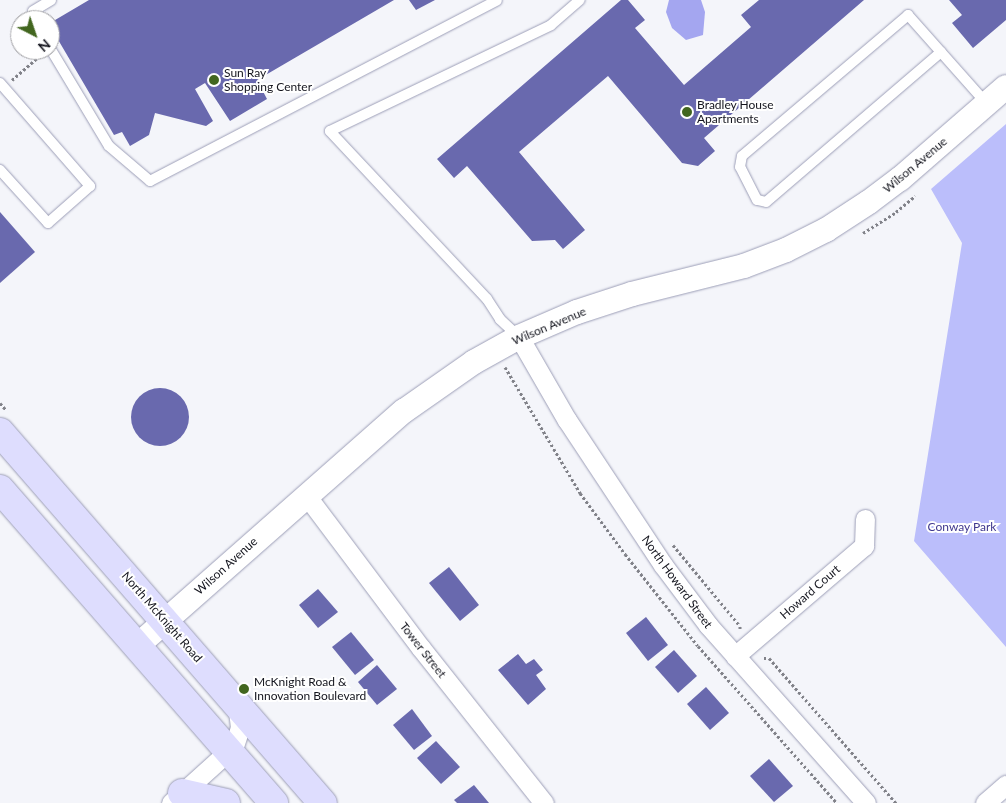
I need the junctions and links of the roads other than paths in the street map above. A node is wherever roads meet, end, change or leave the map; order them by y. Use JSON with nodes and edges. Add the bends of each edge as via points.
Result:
{"nodes":[{"id":1,"x":497,"y":0,"type":"edge"},
{"id":2,"x":580,"y":0,"type":"edge"},
{"id":3,"x":47,"y":1,"type":"edge"},
{"id":4,"x":34,"y":10,"type":"edge"},
{"id":5,"x":940,"y":52,"type":"junction"},
{"id":6,"x":57,"y":60,"type":"edge"},
{"id":7,"x":2,"y":85,"type":"edge"},
{"id":8,"x":1006,"y":88,"type":"edge"},
{"id":9,"x":987,"y":104,"type":"junction"},
{"id":10,"x":0,"y":170,"type":"edge"},
{"id":11,"x":519,"y":337,"type":"junction"},
{"id":12,"x":0,"y":432,"type":"edge"},
{"id":13,"x":0,"y":489,"type":"edge"},
{"id":14,"x":306,"y":495,"type":"junction"},
{"id":15,"x":865,"y":519,"type":"dead end"},
{"id":16,"x":165,"y":620,"type":"junction"},
{"id":17,"x":137,"y":646,"type":"junction"},
{"id":18,"x":735,"y":656,"type":"junction"},
{"id":19,"x":237,"y":703,"type":"junction"},
{"id":20,"x":230,"y":752,"type":"junction"},
{"id":21,"x":1006,"y":785,"type":"edge"},
{"id":22,"x":177,"y":798,"type":"edge"},
{"id":23,"x":226,"y":803,"type":"edge"},
{"id":24,"x":274,"y":803,"type":"edge"},
{"id":25,"x":323,"y":803,"type":"edge"},
{"id":26,"x":544,"y":803,"type":"edge"},
{"id":27,"x":866,"y":803,"type":"edge"},
{"id":28,"x":985,"y":803,"type":"edge"}],
"edges":[{"from":1,"to":6,"type":"lane","via":[[150,181],[109,146]]},
{"from":2,"to":11,"type":"lane","via":[[551,25],[330,131],[487,298],[500,319]]},
{"from":3,"to":4,"type":"lane"},
{"from":5,"to":5,"type":"lane","via":[[908,14],[742,156],[740,167],[757,200],[766,202]]},
{"from":5,"to":9,"type":"lane"},
{"from":7,"to":10,"type":"lane","via":[[90,186],[48,223]]},
{"from":8,"to":9,"type":"street","name":"Wilson Avenue"},
{"from":9,"to":11,"type":"street","name":"Wilson Avenue","via":[[869,202],[802,242],[728,271],[632,294],[577,312]]},
{"from":11,"to":14,"type":"street","name":"Wilson Avenue","via":[[431,390]]},
{"from":11,"to":18,"type":"street","name":"North Howard Street","via":[[608,486],[668,572]]},
{"from":12,"to":16,"type":"main road","name":"North McKnight Road"},
{"from":13,"to":17,"type":"main road"},
{"from":14,"to":16,"type":"street","name":"Wilson Avenue"},
{"from":14,"to":26,"type":"street","name":"Tower Street","via":[[421,648]]},
{"from":15,"to":18,"type":"street","name":"Howard Court","via":[[864,546]]},
{"from":16,"to":17,"type":"street","name":"Wilson Avenue"},
{"from":16,"to":19,"type":"main road","name":"North McKnight Road"},
{"from":17,"to":20,"type":"main road"},
{"from":18,"to":27,"type":"street","name":"North Howard Street"},
{"from":19,"to":20,"type":"street","via":[[240,727]]},
{"from":19,"to":25,"type":"main road","name":"North McKnight Road"},
{"from":20,"to":22,"type":"street"},
{"from":20,"to":24,"type":"main road"},
{"from":21,"to":28,"type":"street"},
{"from":22,"to":23,"type":"main road"}]}
